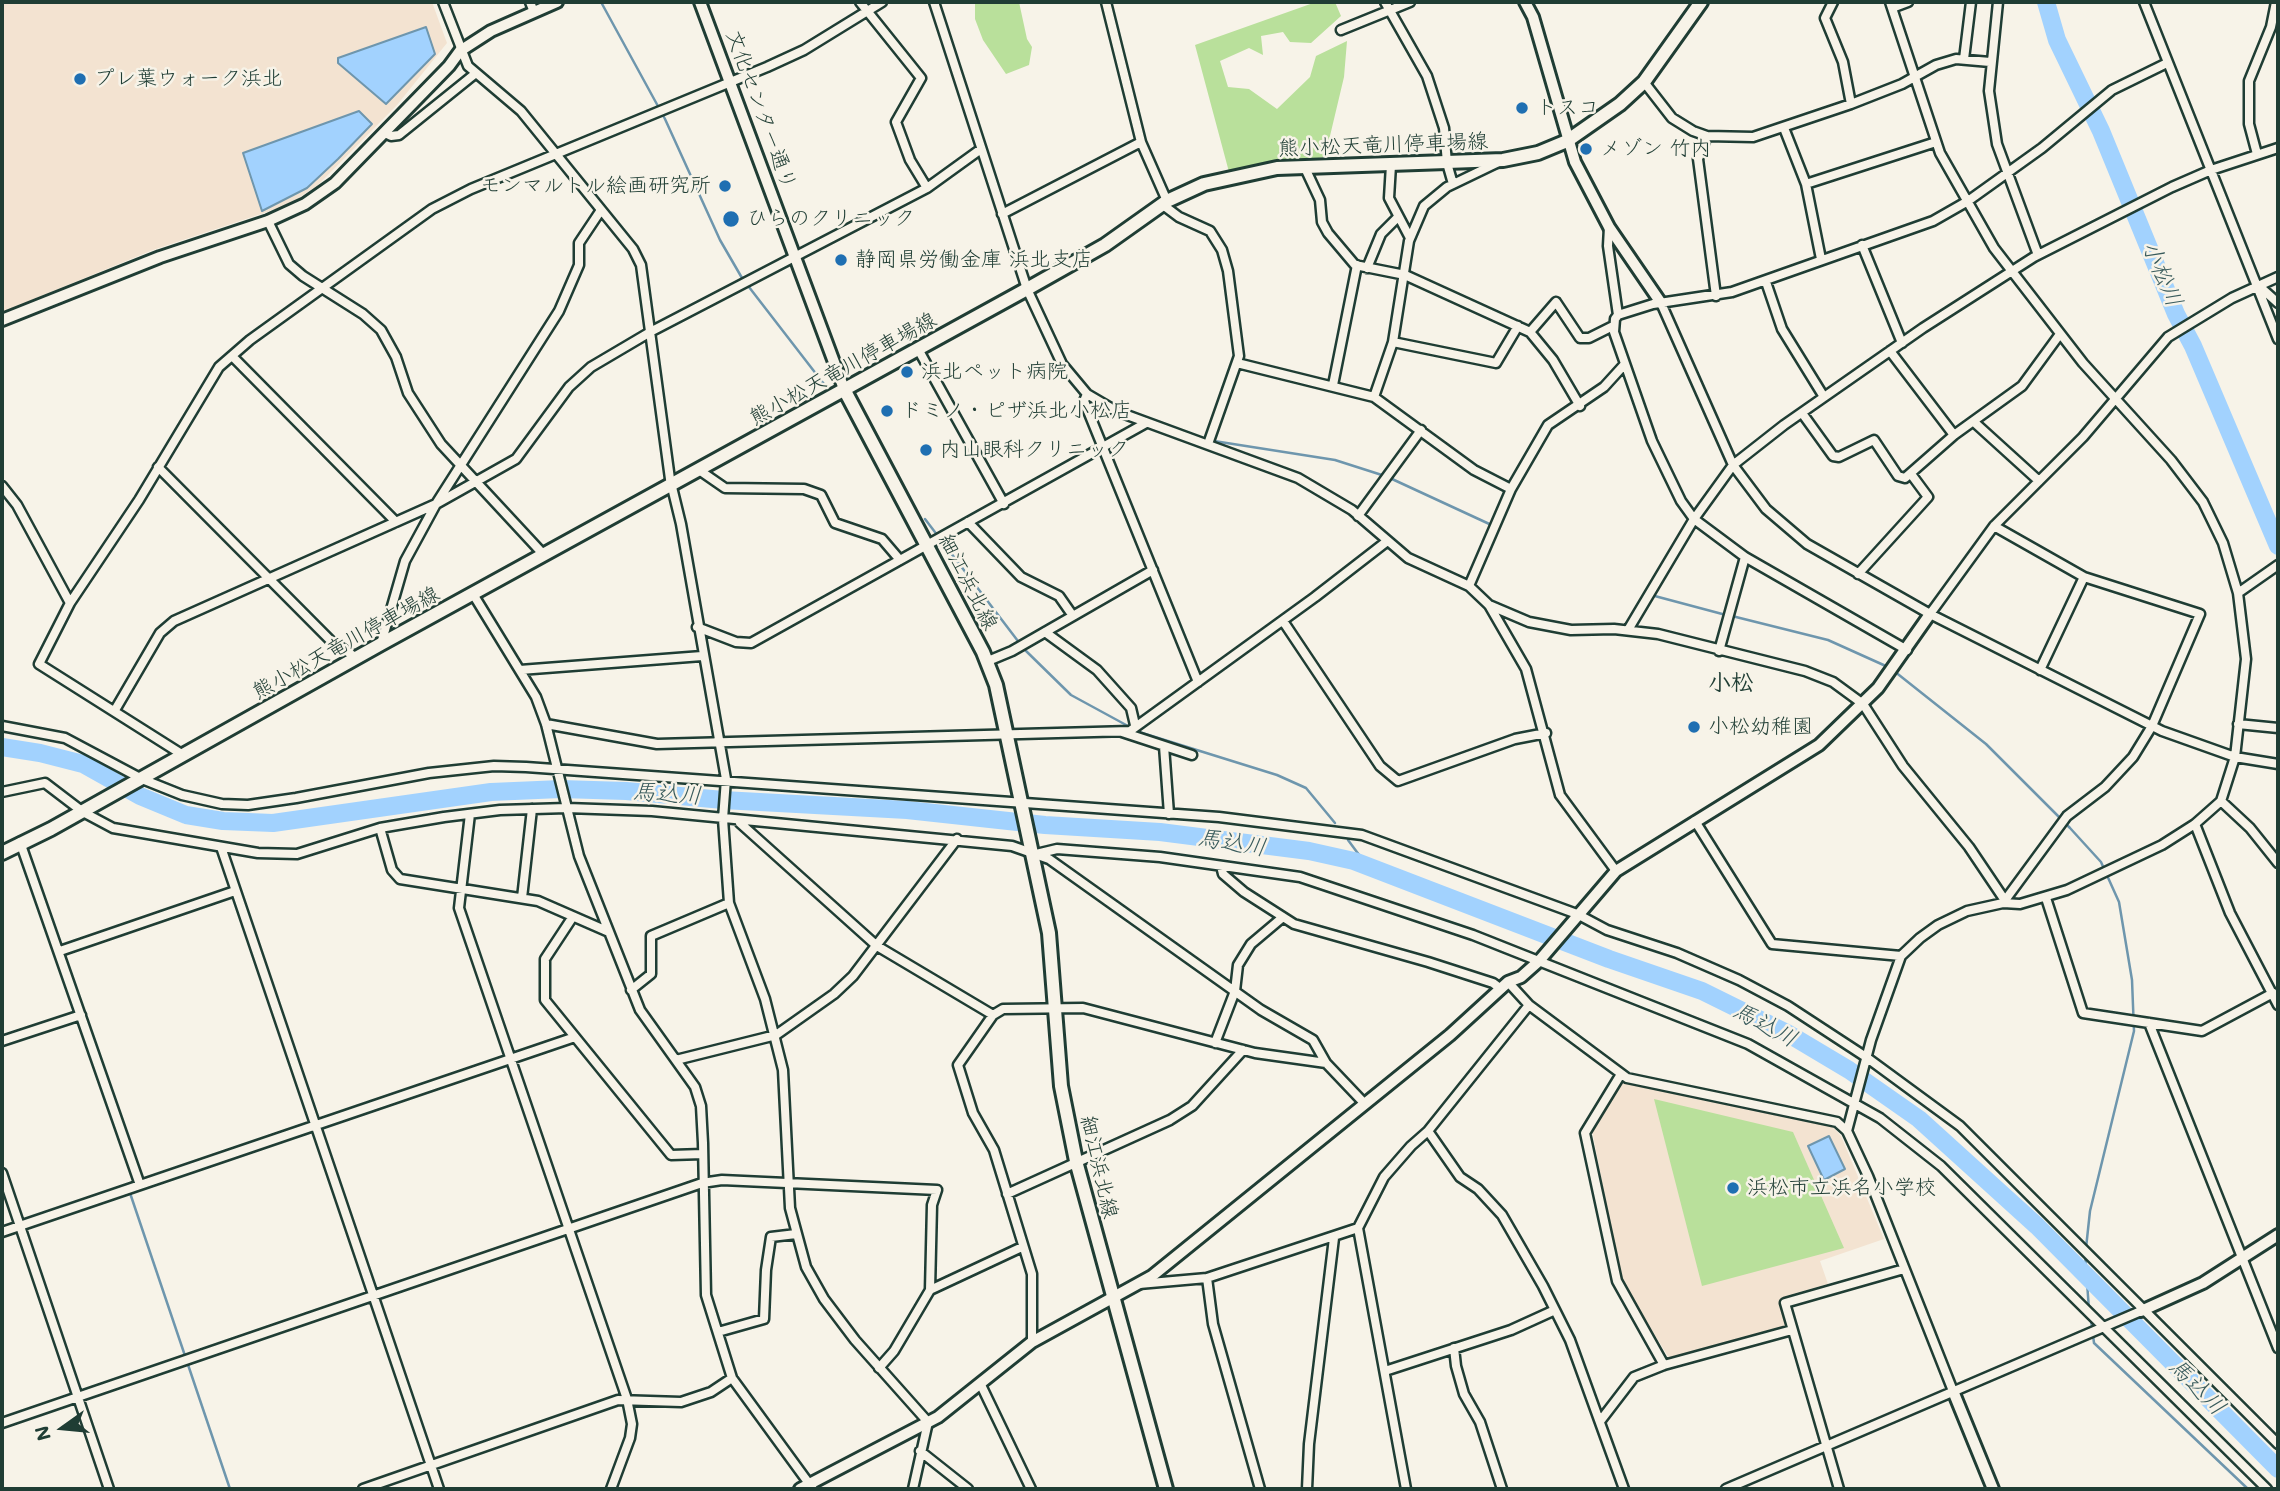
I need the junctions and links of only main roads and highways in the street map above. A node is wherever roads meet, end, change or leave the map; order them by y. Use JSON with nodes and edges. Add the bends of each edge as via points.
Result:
{"nodes":[{"id":1,"x":1701,"y":2,"type":"edge"},
{"id":2,"x":844,"y":389,"type":"junction"},
{"id":3,"x":2,"y":853,"type":"edge"},
{"id":4,"x":1166,"y":1489,"type":"edge"}],
"edges":[{"from":1,"to":2,"type":"main road","name":"熊小松天竜川停車場線","via":[[1644,82],[1567,141],[1503,160],[1241,173],[1204,184],[1165,203],[1105,245]]},
{"from":2,"to":3,"type":"main road","name":"熊小松天竜川停車場線"},
{"from":2,"to":4,"type":"main road","name":"細江浜北線","via":[[935,540],[988,661],[1008,734],[1049,933],[1061,1086],[1076,1161]]}]}
